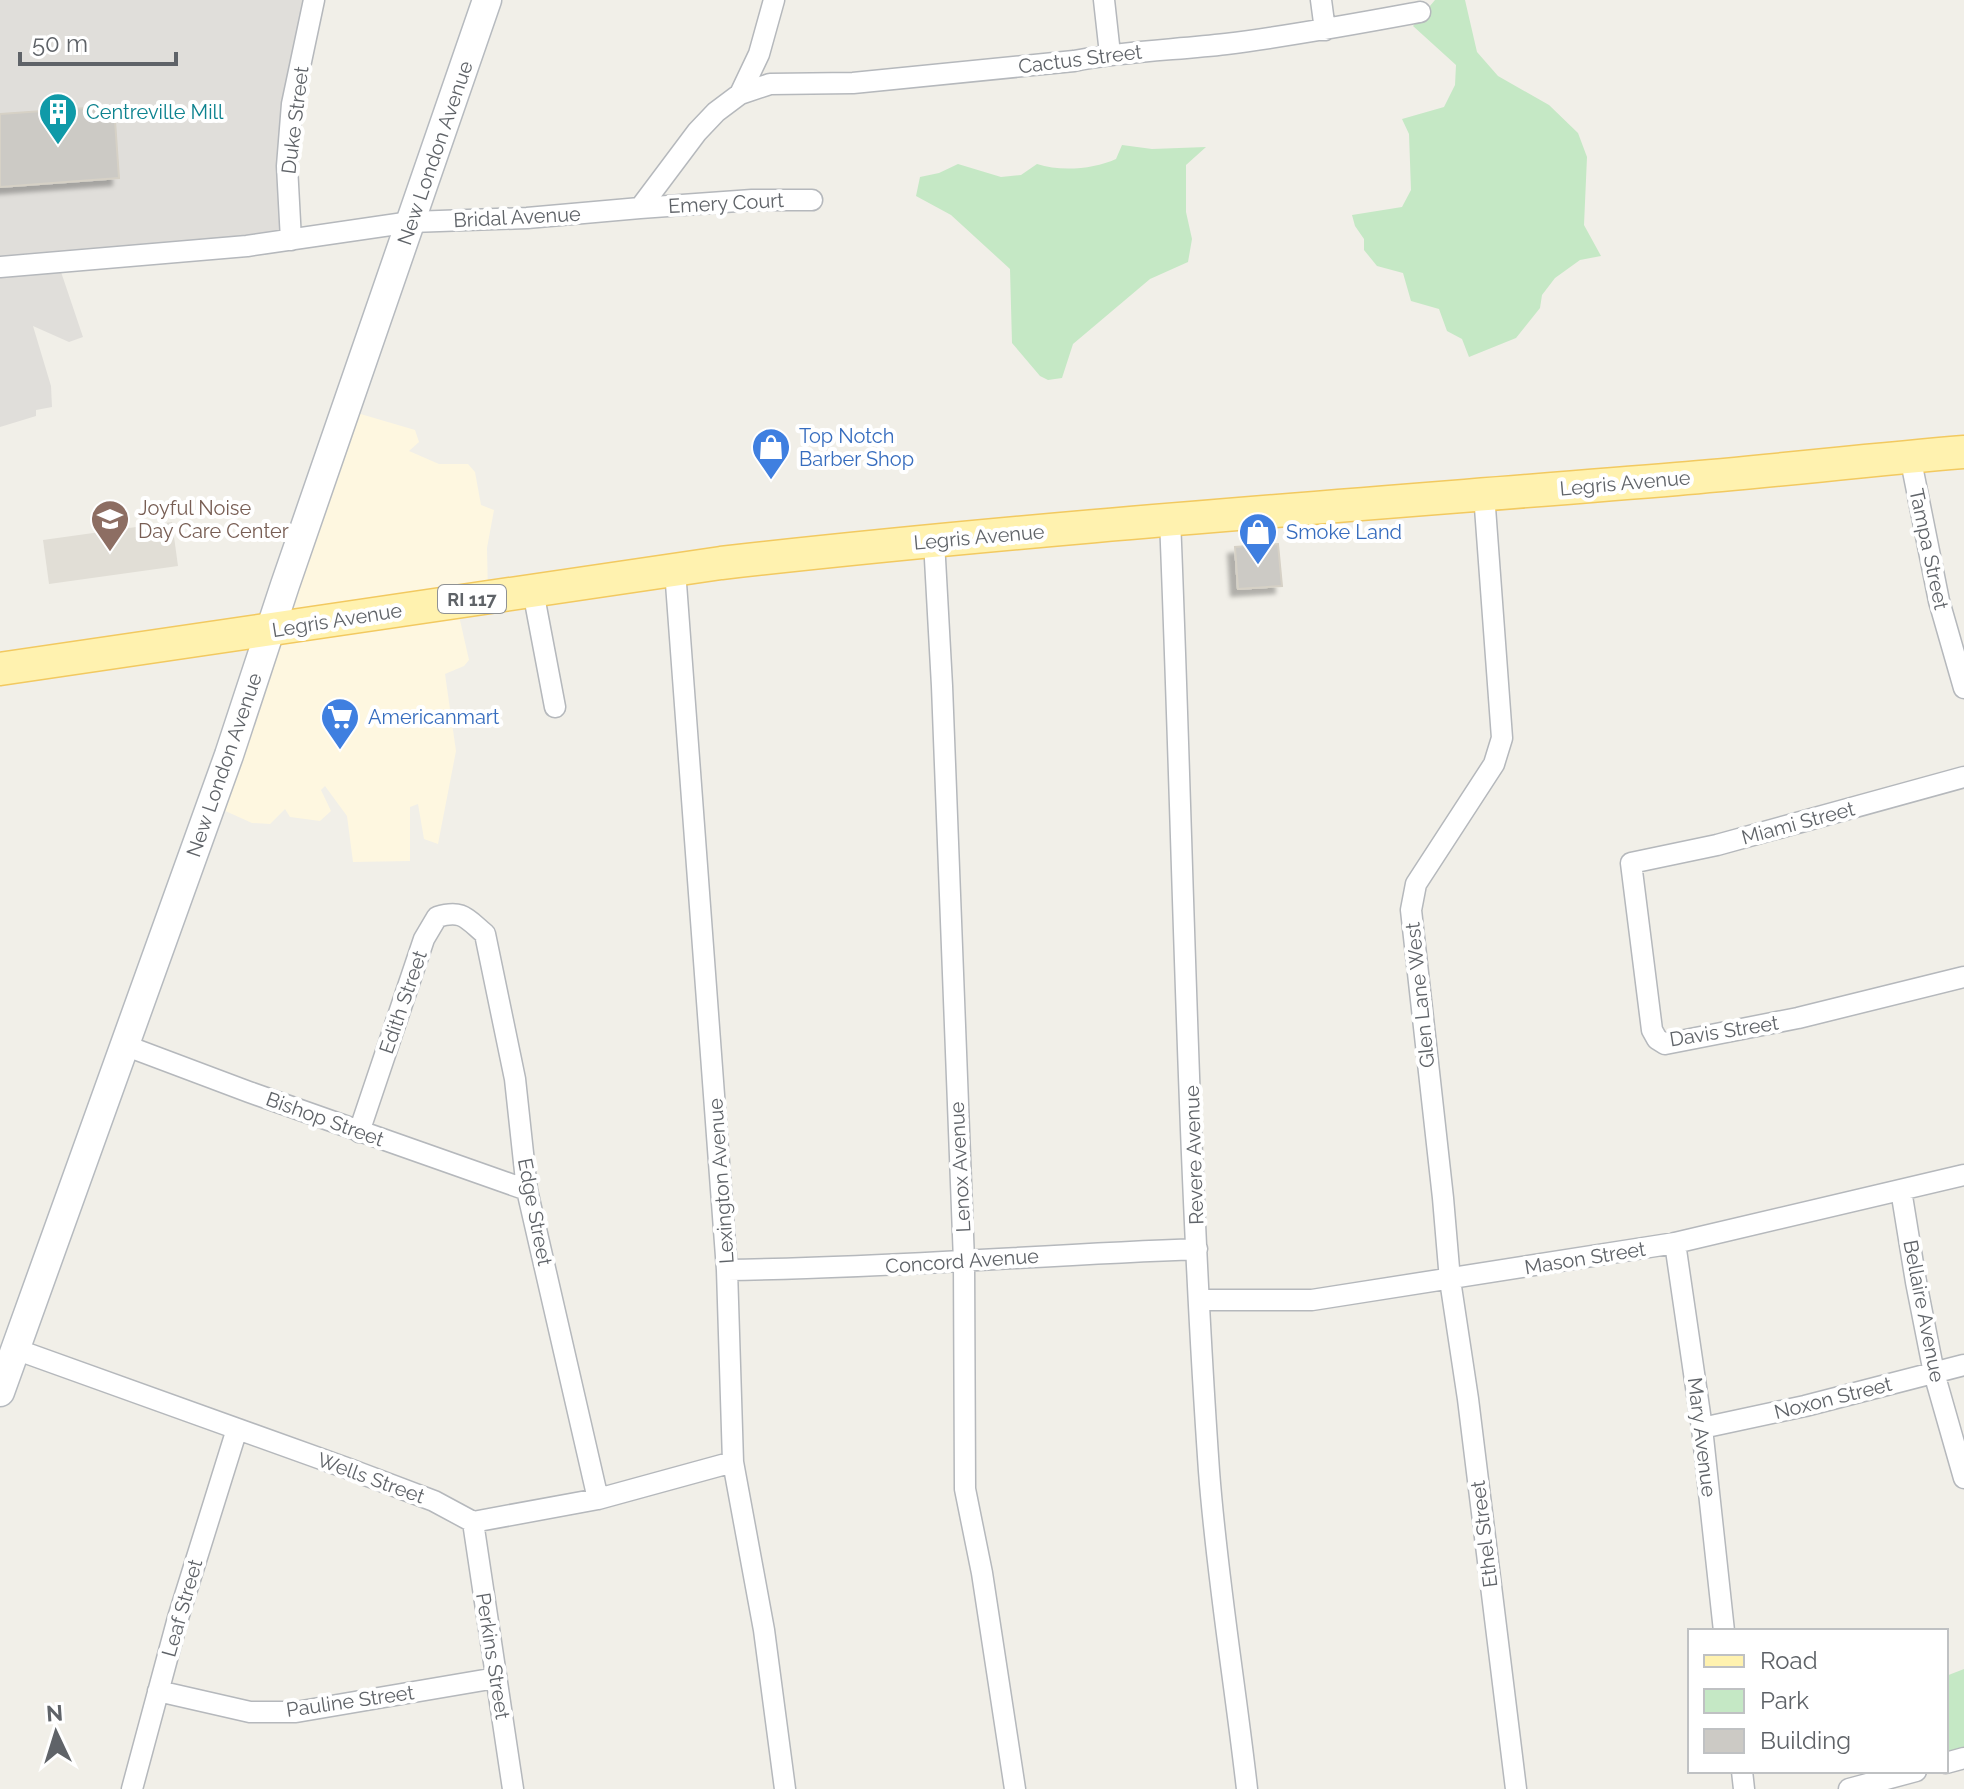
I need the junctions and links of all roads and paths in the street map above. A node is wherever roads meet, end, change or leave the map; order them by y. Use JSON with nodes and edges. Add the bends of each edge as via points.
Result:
{"nodes":[{"id":1,"x":314,"y":0,"type":"edge"},
{"id":2,"x":487,"y":0,"type":"edge"},
{"id":3,"x":774,"y":0,"type":"edge"},
{"id":4,"x":1104,"y":0,"type":"edge"},
{"id":5,"x":1321,"y":0,"type":"edge"},
{"id":6,"x":1420,"y":12,"type":"dead end"},
{"id":7,"x":1325,"y":30,"type":"junction"},
{"id":8,"x":1110,"y":54,"type":"junction"},
{"id":9,"x":740,"y":94,"type":"junction"},
{"id":10,"x":812,"y":200,"type":"dead end"},
{"id":11,"x":640,"y":208,"type":"junction"},
{"id":12,"x":411,"y":222,"type":"junction"},
{"id":13,"x":291,"y":240,"type":"junction"},
{"id":14,"x":0,"y":267,"type":"edge"},
{"id":15,"x":1964,"y":452,"type":"edge"},
{"id":16,"x":1910,"y":456,"type":"junction"},
{"id":17,"x":1484,"y":494,"type":"junction"},
{"id":18,"x":1170,"y":519,"type":"junction"},
{"id":19,"x":934,"y":541,"type":"junction"},
{"id":20,"x":675,"y":570,"type":"junction"},
{"id":21,"x":533,"y":591,"type":"junction"},
{"id":22,"x":270,"y":630,"type":"junction"},
{"id":23,"x":0,"y":669,"type":"edge"},
{"id":24,"x":1964,"y":688,"type":"edge"},
{"id":25,"x":555,"y":707,"type":"dead end"},
{"id":26,"x":1964,"y":777,"type":"edge"},
{"id":27,"x":1631,"y":863,"type":"joint"},
{"id":28,"x":477,"y":927,"type":"joint"},
{"id":29,"x":1964,"y":977,"type":"edge"},
{"id":30,"x":124,"y":1045,"type":"junction"},
{"id":31,"x":359,"y":1132,"type":"junction"},
{"id":32,"x":1964,"y":1175,"type":"edge"},
{"id":33,"x":527,"y":1190,"type":"junction"},
{"id":34,"x":1901,"y":1190,"type":"junction"},
{"id":35,"x":1675,"y":1243,"type":"junction"},
{"id":36,"x":1197,"y":1249,"type":"junction"},
{"id":37,"x":964,"y":1261,"type":"junction"},
{"id":38,"x":727,"y":1270,"type":"junction"},
{"id":39,"x":1450,"y":1280,"type":"junction"},
{"id":40,"x":1199,"y":1300,"type":"junction"},
{"id":41,"x":15,"y":1349,"type":"junction"},
{"id":42,"x":1964,"y":1365,"type":"edge"},
{"id":43,"x":1934,"y":1373,"type":"junction"},
{"id":44,"x":0,"y":1392,"type":"edge"},
{"id":45,"x":1702,"y":1428,"type":"junction"},
{"id":46,"x":237,"y":1429,"type":"junction"},
{"id":47,"x":733,"y":1462,"type":"junction"},
{"id":48,"x":1964,"y":1478,"type":"edge"},
{"id":49,"x":598,"y":1499,"type":"junction"},
{"id":50,"x":473,"y":1522,"type":"junction"},
{"id":51,"x":1724,"y":1629,"type":"edge"},
{"id":52,"x":496,"y":1678,"type":"junction"},
{"id":53,"x":158,"y":1691,"type":"junction"},
{"id":54,"x":1909,"y":1773,"type":"edge"},
{"id":55,"x":132,"y":1789,"type":"edge"},
{"id":56,"x":513,"y":1789,"type":"edge"},
{"id":57,"x":785,"y":1789,"type":"edge"},
{"id":58,"x":1015,"y":1789,"type":"edge"},
{"id":59,"x":1247,"y":1789,"type":"edge"},
{"id":60,"x":1516,"y":1789,"type":"edge"},
{"id":61,"x":1849,"y":1789,"type":"edge"}],
"edges":[{"from":1,"to":13,"type":"street","name":"Duke Street","via":[[292,104],[287,166]]},
{"from":2,"to":12,"type":"main road","name":"New London Avenue"},
{"from":3,"to":9,"type":"street","via":[[759,54]]},
{"from":4,"to":8,"type":"street"},
{"from":5,"to":7,"type":"street"},
{"from":6,"to":7,"type":"street","name":"Cactus Street"},
{"from":7,"to":8,"type":"street","name":"Cactus Street"},
{"from":8,"to":9,"type":"street","name":"Cactus Street","via":[[928,77],[770,84]]},
{"from":9,"to":11,"type":"street","via":[[697,132]]},
{"from":10,"to":11,"type":"street","name":"Emery Court"},
{"from":11,"to":12,"type":"street","name":"Bridal Avenue"},
{"from":12,"to":13,"type":"street","name":"Bridal Avenue"},
{"from":12,"to":22,"type":"main road","name":"New London Avenue"},
{"from":13,"to":14,"type":"street","name":"Bridal Avenue"},
{"from":15,"to":16,"type":"main road","name":"Legris Avenue","number":"RI 117"},
{"from":16,"to":17,"type":"main road","name":"Legris Avenue","number":"RI 117"},
{"from":16,"to":24,"type":"street","name":"Tampa Street","via":[[1939,601]]},
{"from":17,"to":18,"type":"main road","name":"Legris Avenue","number":"RI 117"},
{"from":17,"to":39,"type":"street","name":"Glen Lane West","via":[[1502,738],[1494,764],[1416,884],[1411,910]]},
{"from":18,"to":19,"type":"main road","name":"Legris Avenue","number":"RI 117"},
{"from":18,"to":36,"type":"street","name":"Revere Avenue"},
{"from":19,"to":20,"type":"main road","name":"Legris Avenue","number":"RI 117"},
{"from":19,"to":37,"type":"street","name":"Lenox Avenue"},
{"from":20,"to":21,"type":"main road","name":"Legris Avenue","number":"RI 117"},
{"from":20,"to":38,"type":"street","name":"Lexington Avenue"},
{"from":21,"to":22,"type":"main road","name":"Legris Avenue","number":"RI 117"},
{"from":21,"to":25,"type":"street"},
{"from":22,"to":23,"type":"main road","name":"Legris Avenue","number":"RI 117"},
{"from":22,"to":30,"type":"main road","name":"New London Avenue"},
{"from":26,"to":27,"type":"street","name":"Miami Street","via":[[1717,845]]},
{"from":27,"to":29,"type":"street","name":"Davis Street","via":[[1652,1030],[1665,1044]]},
{"from":28,"to":31,"type":"street","name":"Edith Street","via":[[471,919],[450,913],[437,917],[424,939]]},
{"from":28,"to":33,"type":"street","name":"Edge Street","via":[[485,934],[515,1079]]},
{"from":30,"to":31,"type":"street","name":"Bishop Street"},
{"from":30,"to":41,"type":"main road","name":"New London Avenue"},
{"from":31,"to":33,"type":"street","name":"Bishop Street"},
{"from":32,"to":34,"type":"street","name":"Mason Street"},
{"from":33,"to":49,"type":"street","name":"Edge Street"},
{"from":34,"to":35,"type":"street","name":"Mason Street"},
{"from":34,"to":43,"type":"street","name":"Bellaire Avenue"},
{"from":35,"to":39,"type":"street","name":"Mason Street"},
{"from":35,"to":45,"type":"street","name":"Mary Avenue"},
{"from":36,"to":37,"type":"street","name":"Concord Avenue"},
{"from":36,"to":40,"type":"street","name":"Revere Avenue"},
{"from":37,"to":38,"type":"street","name":"Concord Avenue"},
{"from":37,"to":58,"type":"street","name":"Lenox Avenue","via":[[965,1489]]},
{"from":38,"to":47,"type":"street","name":"Lexington Avenue"},
{"from":39,"to":40,"type":"street","name":"Mason Street","via":[[1312,1300]]},
{"from":39,"to":60,"type":"street","name":"Ethel Street"},
{"from":40,"to":59,"type":"street","name":"Revere Avenue","via":[[1211,1489]]},
{"from":41,"to":44,"type":"main road","name":"New London Avenue"},
{"from":41,"to":46,"type":"street","name":"Wells Street"},
{"from":42,"to":43,"type":"street","name":"Noxon Street"},
{"from":43,"to":45,"type":"street","name":"Noxon Street"},
{"from":43,"to":48,"type":"street","name":"Bellaire Avenue"},
{"from":45,"to":51,"type":"street","name":"Mary Avenue"},
{"from":46,"to":50,"type":"street","name":"Wells Street","via":[[434,1501]]},
{"from":46,"to":53,"type":"street","name":"Leaf Street"},
{"from":47,"to":49,"type":"street"},
{"from":47,"to":57,"type":"street","name":"Lexington Avenue","via":[[764,1630]]},
{"from":49,"to":50,"type":"street"},
{"from":50,"to":52,"type":"street","name":"Perkins Street"},
{"from":52,"to":53,"type":"street","name":"Pauline Street","via":[[296,1712],[250,1712]]},
{"from":52,"to":56,"type":"street","name":"Perkins Street"},
{"from":53,"to":55,"type":"street","name":"Leaf Street"},
{"from":54,"to":61,"type":"street"}]}
